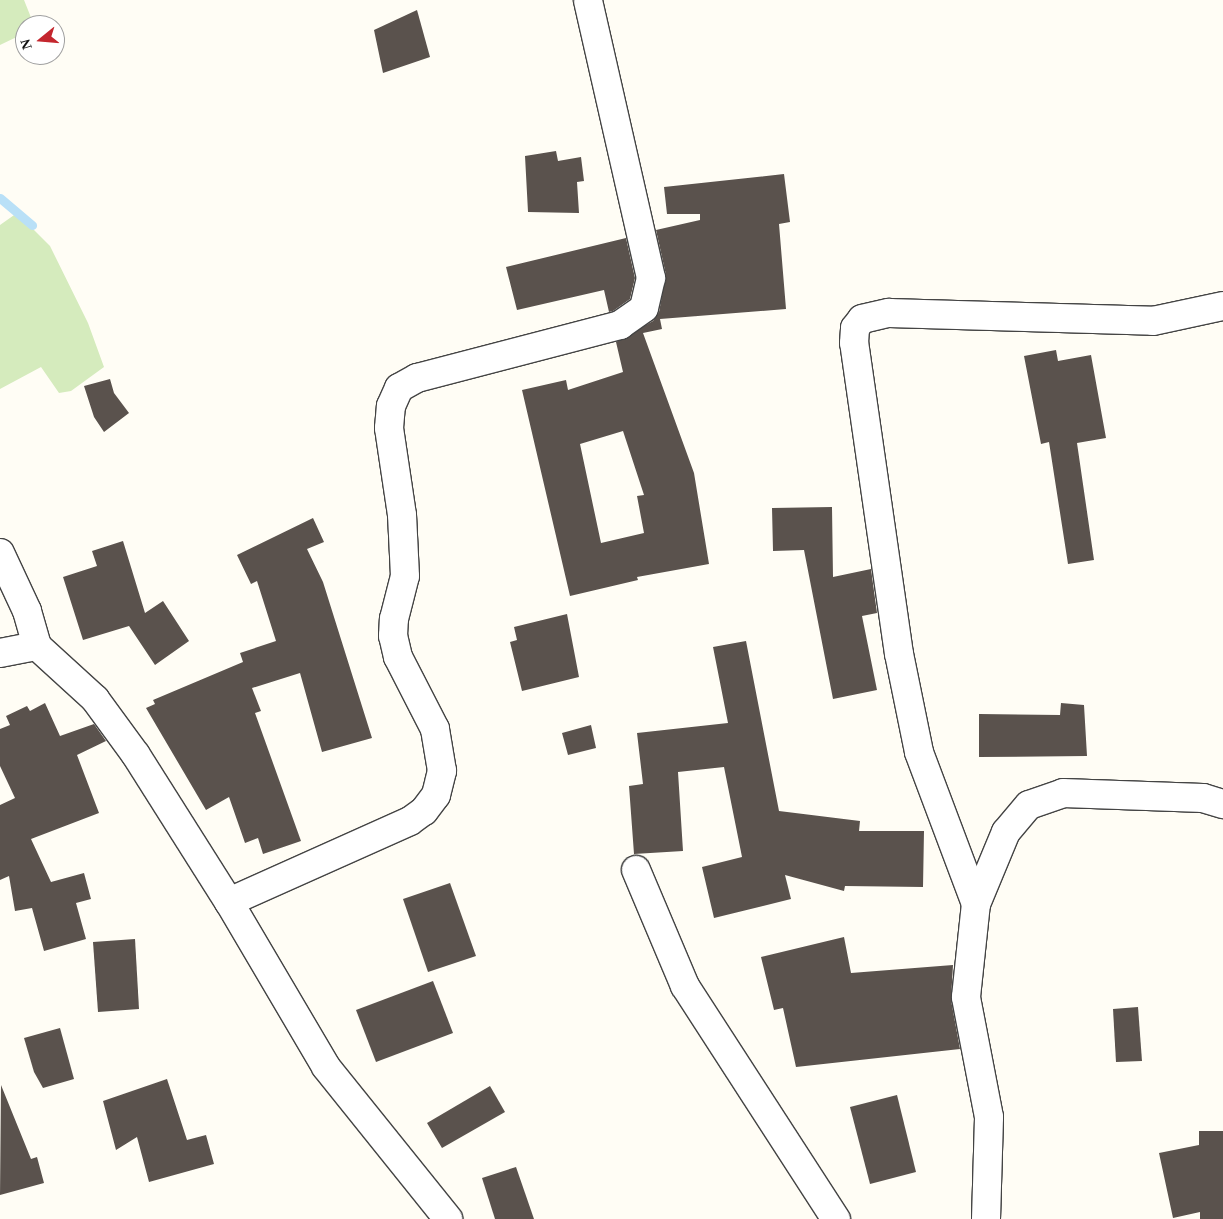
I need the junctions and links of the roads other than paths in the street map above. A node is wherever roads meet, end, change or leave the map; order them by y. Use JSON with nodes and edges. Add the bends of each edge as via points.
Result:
{"nodes":[{"id":1,"x":588,"y":1,"type":"dead end"},
{"id":2,"x":1223,"y":306,"type":"edge"},
{"id":3,"x":0,"y":553,"type":"edge"},
{"id":4,"x":37,"y":646,"type":"junction"},
{"id":5,"x":0,"y":653,"type":"edge"},
{"id":6,"x":1223,"y":804,"type":"edge"},
{"id":7,"x":636,"y":870,"type":"dead end"},
{"id":8,"x":229,"y":902,"type":"junction"},
{"id":9,"x":976,"y":904,"type":"junction"},
{"id":10,"x":448,"y":1219,"type":"edge"},
{"id":11,"x":836,"y":1219,"type":"edge"},
{"id":12,"x":986,"y":1219,"type":"edge"}],
"edges":[{"from":1,"to":8,"type":"street","via":[[651,278],[650,294],[636,317],[620,325],[417,378],[399,388],[391,406],[389,428],[402,515],[405,576],[394,619],[394,636],[398,657],[435,729],[442,771],[436,795],[424,811],[410,821]]},
{"from":2,"to":9,"type":"street","via":[[1152,321],[889,313],[862,319],[855,328],[854,343],[908,699],[929,783]]},
{"from":3,"to":4,"type":"street","via":[[27,611]]},
{"from":4,"to":5,"type":"street"},
{"from":4,"to":8,"type":"street","via":[[95,699],[136,755]]},
{"from":6,"to":9,"type":"street","via":[[1203,798],[1063,793],[1042,799],[1029,805],[1006,832]]},
{"from":7,"to":11,"type":"street","via":[[685,986]]},
{"from":8,"to":10,"type":"street","via":[[326,1067]]},
{"from":9,"to":12,"type":"street","via":[[966,997],[989,1117]]}]}
